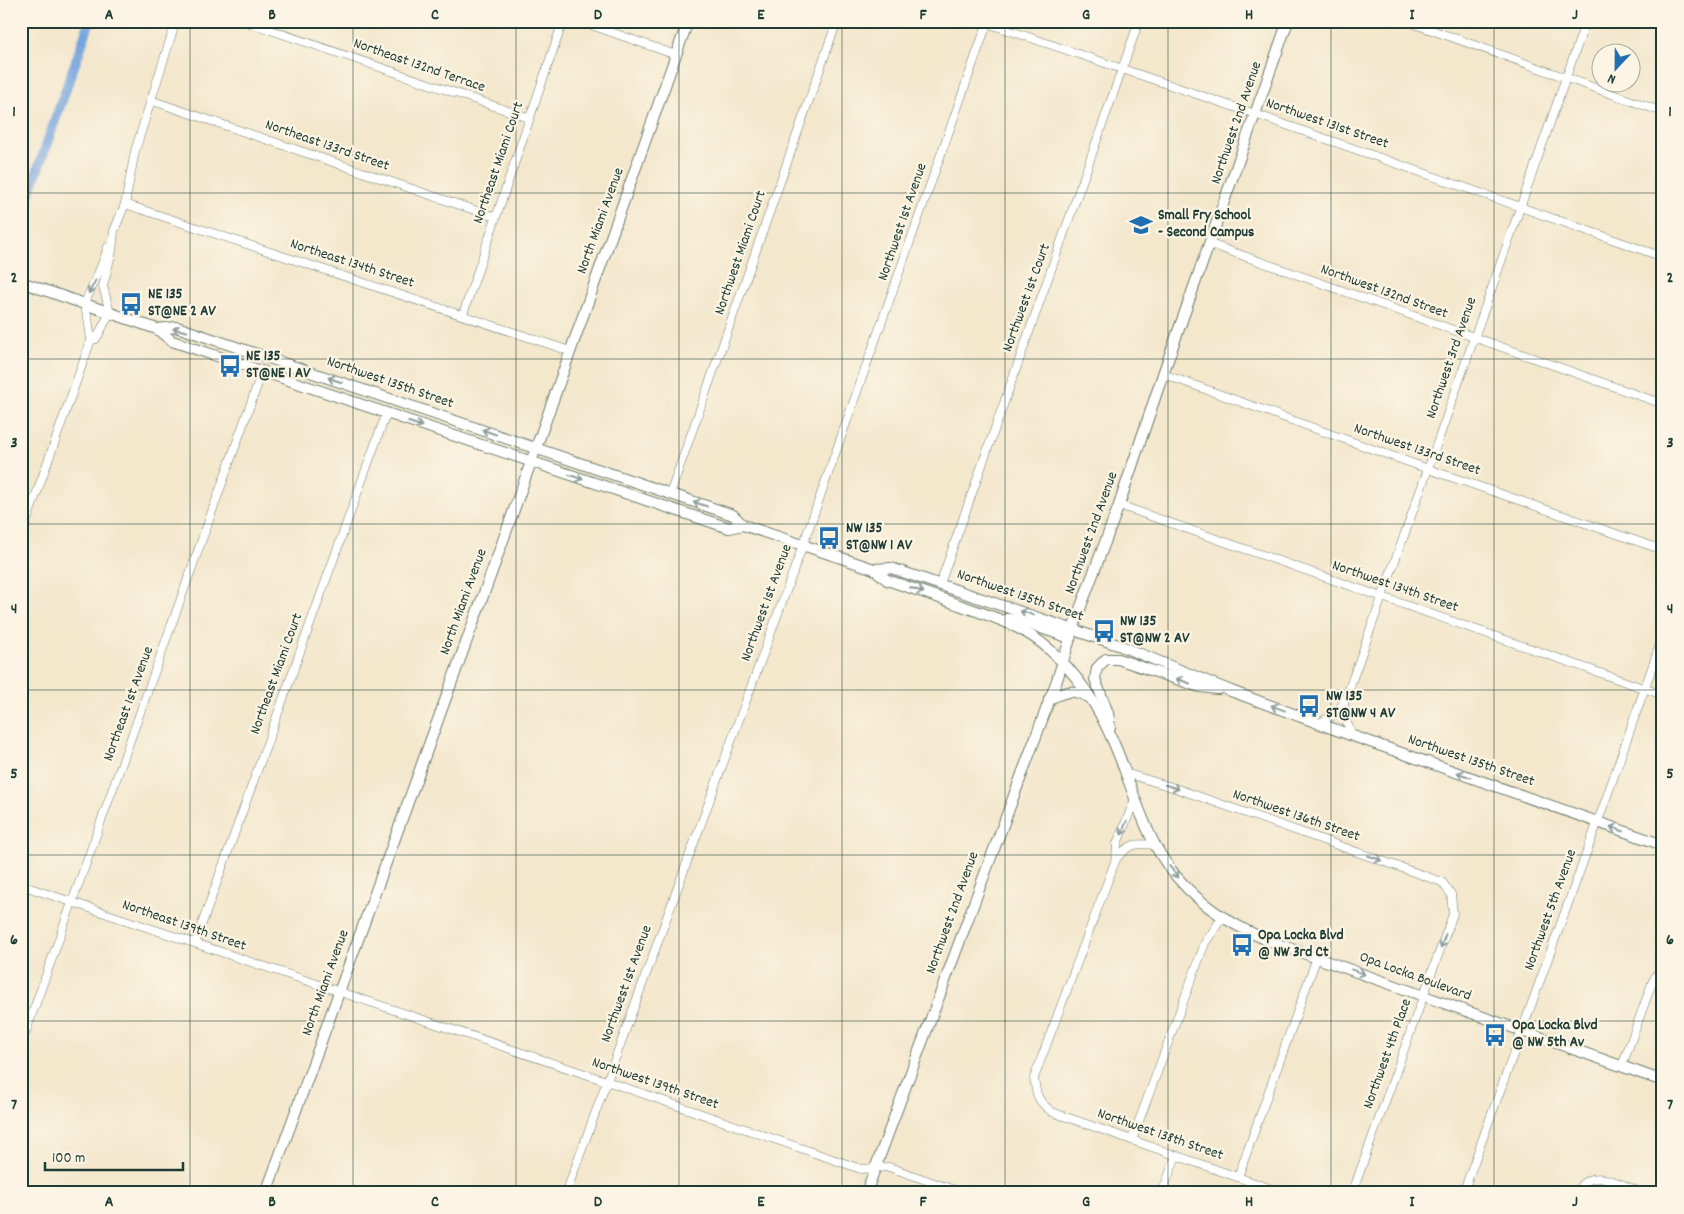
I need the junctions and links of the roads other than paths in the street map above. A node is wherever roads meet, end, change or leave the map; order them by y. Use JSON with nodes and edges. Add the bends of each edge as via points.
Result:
{"nodes":[{"id":1,"x":176,"y":21,"type":"edge"},
{"id":2,"x":244,"y":21,"type":"edge"},
{"id":3,"x":563,"y":21,"type":"edge"},
{"id":4,"x":580,"y":21,"type":"edge"},
{"id":5,"x":688,"y":21,"type":"edge"},
{"id":6,"x":837,"y":21,"type":"edge"},
{"id":7,"x":1139,"y":21,"type":"edge"},
{"id":8,"x":1288,"y":21,"type":"edge"},
{"id":9,"x":1406,"y":21,"type":"edge"},
{"id":10,"x":1586,"y":21,"type":"edge"},
{"id":11,"x":986,"y":22,"type":"edge"},
{"id":12,"x":676,"y":55,"type":"junction"},
{"id":13,"x":1123,"y":69,"type":"junction"},
{"id":14,"x":1566,"y":78,"type":"junction"},
{"id":15,"x":150,"y":100,"type":"junction"},
{"id":16,"x":1663,"y":112,"type":"edge"},
{"id":17,"x":1255,"y":114,"type":"junction"},
{"id":18,"x":529,"y":118,"type":"junction"},
{"id":19,"x":125,"y":204,"type":"junction"},
{"id":20,"x":1520,"y":207,"type":"junction"},
{"id":21,"x":495,"y":217,"type":"junction"},
{"id":22,"x":114,"y":237,"type":"junction"},
{"id":23,"x":1210,"y":244,"type":"junction"},
{"id":24,"x":1663,"y":257,"type":"edge"},
{"id":25,"x":25,"y":284,"type":"edge"},
{"id":26,"x":84,"y":305,"type":"junction"},
{"id":27,"x":110,"y":313,"type":"junction"},
{"id":28,"x":463,"y":314,"type":"junction"},
{"id":29,"x":157,"y":329,"type":"junction"},
{"id":30,"x":1474,"y":338,"type":"junction"},
{"id":31,"x":91,"y":340,"type":"junction"},
{"id":32,"x":570,"y":351,"type":"junction"},
{"id":33,"x":262,"y":372,"type":"junction"},
{"id":34,"x":1163,"y":374,"type":"junction"},
{"id":35,"x":1663,"y":404,"type":"edge"},
{"id":36,"x":386,"y":414,"type":"junction"},
{"id":37,"x":535,"y":448,"type":"junction"},
{"id":38,"x":530,"y":462,"type":"junction"},
{"id":39,"x":1428,"y":470,"type":"junction"},
{"id":40,"x":611,"y":489,"type":"junction"},
{"id":41,"x":670,"y":494,"type":"junction"},
{"id":42,"x":1119,"y":505,"type":"junction"},
{"id":43,"x":743,"y":525,"type":"junction"},
{"id":44,"x":21,"y":537,"type":"edge"},
{"id":45,"x":803,"y":545,"type":"junction"},
{"id":46,"x":1663,"y":550,"type":"edge"},
{"id":47,"x":874,"y":569,"type":"junction"},
{"id":48,"x":940,"y":584,"type":"junction"},
{"id":49,"x":1382,"y":598,"type":"junction"},
{"id":50,"x":998,"y":618,"type":"junction"},
{"id":51,"x":1072,"y":633,"type":"junction"},
{"id":52,"x":1663,"y":636,"type":"edge"},
{"id":53,"x":1062,"y":662,"type":"junction"},
{"id":54,"x":1644,"y":688,"type":"junction"},
{"id":55,"x":1231,"y":691,"type":"junction"},
{"id":56,"x":1663,"y":695,"type":"edge"},
{"id":57,"x":1049,"y":699,"type":"junction"},
{"id":58,"x":1091,"y":699,"type":"junction"},
{"id":59,"x":1344,"y":703,"type":"junction"},
{"id":60,"x":1319,"y":723,"type":"junction"},
{"id":61,"x":1353,"y":736,"type":"junction"},
{"id":62,"x":1112,"y":739,"type":"junction"},
{"id":63,"x":1125,"y":773,"type":"junction"},
{"id":64,"x":1136,"y":799,"type":"junction"},
{"id":65,"x":1598,"y":822,"type":"junction"},
{"id":66,"x":1156,"y":845,"type":"junction"},
{"id":67,"x":1663,"y":845,"type":"edge"},
{"id":68,"x":1116,"y":858,"type":"junction"},
{"id":69,"x":21,"y":885,"type":"edge"},
{"id":70,"x":1452,"y":894,"type":"joint"},
{"id":71,"x":72,"y":903,"type":"junction"},
{"id":72,"x":1222,"y":918,"type":"junction"},
{"id":73,"x":195,"y":943,"type":"junction"},
{"id":74,"x":1317,"y":958,"type":"junction"},
{"id":75,"x":1663,"y":968,"type":"edge"},
{"id":76,"x":339,"y":992,"type":"junction"},
{"id":77,"x":1424,"y":996,"type":"junction"},
{"id":78,"x":1523,"y":1031,"type":"junction"},
{"id":79,"x":21,"y":1045,"type":"edge"},
{"id":80,"x":1622,"y":1066,"type":"junction"},
{"id":81,"x":1663,"y":1080,"type":"edge"},
{"id":82,"x":606,"y":1082,"type":"junction"},
{"id":83,"x":1132,"y":1140,"type":"junction"},
{"id":84,"x":1176,"y":1156,"type":"junction"},
{"id":85,"x":875,"y":1167,"type":"junction"},
{"id":86,"x":1238,"y":1177,"type":"junction"},
{"id":87,"x":266,"y":1193,"type":"edge"},
{"id":88,"x":566,"y":1193,"type":"edge"},
{"id":89,"x":866,"y":1193,"type":"edge"},
{"id":90,"x":962,"y":1193,"type":"edge"},
{"id":91,"x":1162,"y":1193,"type":"edge"},
{"id":92,"x":1283,"y":1193,"type":"edge"},
{"id":93,"x":1350,"y":1193,"type":"edge"},
{"id":94,"x":1463,"y":1193,"type":"edge"},
{"id":95,"x":1576,"y":1193,"type":"edge"},
{"id":96,"x":1643,"y":1193,"type":"edge"}],
"edges":[{"from":1,"to":15,"type":"street"},
{"from":2,"to":18,"type":"street","name":"Northeast 132nd Terrace"},
{"from":3,"to":18,"type":"street","name":"Northeast Miami Court"},
{"from":4,"to":12,"type":"street"},
{"from":5,"to":12,"type":"main road","name":"North Miami Avenue"},
{"from":6,"to":41,"type":"street","name":"Northwest Miami Court"},
{"from":7,"to":13,"type":"street","name":"Northwest 1st Court"},
{"from":8,"to":17,"type":"main road","name":"Northwest 2nd Avenue"},
{"from":9,"to":14,"type":"street"},
{"from":10,"to":14,"type":"street","name":"Northwest 3rd Avenue"},
{"from":11,"to":13,"type":"street","name":"Northwest 131st Street"},
{"from":11,"to":45,"type":"street","name":"Northwest 1st Avenue"},
{"from":12,"to":32,"type":"main road","name":"North Miami Avenue"},
{"from":13,"to":17,"type":"street","name":"Northwest 131st Street"},
{"from":13,"to":48,"type":"street","name":"Northwest 1st Court"},
{"from":14,"to":16,"type":"street"},
{"from":14,"to":20,"type":"street","name":"Northwest 3rd Avenue"},
{"from":15,"to":19,"type":"street","via":[[135,151]]},
{"from":15,"to":21,"type":"street","name":"Northeast 133rd Street"},
{"from":17,"to":20,"type":"street","name":"Northwest 131st Street"},
{"from":17,"to":23,"type":"main road","name":"Northwest 2nd Avenue"},
{"from":18,"to":21,"type":"street","name":"Northeast Miami Court"},
{"from":19,"to":22,"type":"street"},
{"from":19,"to":28,"type":"street","name":"Northeast 134th Street"},
{"from":20,"to":24,"type":"street","name":"Northwest 131st Street"},
{"from":20,"to":30,"type":"street","name":"Northwest 3rd Avenue"},
{"from":21,"to":28,"type":"street","name":"Northeast Miami Court"},
{"from":22,"to":26,"type":"street","one_way":true},
{"from":22,"to":27,"type":"street","via":[[103,286]]},
{"from":23,"to":30,"type":"street","name":"Northwest 132nd Street"},
{"from":23,"to":34,"type":"main road","name":"Northwest 2nd Avenue"},
{"from":25,"to":26,"type":"main road"},
{"from":26,"to":27,"type":"main road"},
{"from":26,"to":31,"type":"street"},
{"from":27,"to":29,"type":"main road"},
{"from":27,"to":31,"type":"street","via":[[101,332]]},
{"from":28,"to":32,"type":"street","name":"Northeast 134th Street"},
{"from":29,"to":33,"type":"main road","name":"Northwest 135th Street","via":[[172,341]]},
{"from":37,"to":29,"type":"main road","name":"Northwest 135th Street","one_way":true,"via":[[177,328]]},
{"from":30,"to":35,"type":"street","name":"Northwest 132nd Street"},
{"from":30,"to":39,"type":"street","name":"Northwest 3rd Avenue"},
{"from":31,"to":44,"type":"street"},
{"from":32,"to":37,"type":"main road","name":"North Miami Avenue"},
{"from":33,"to":36,"type":"main road","name":"Northwest 135th Street"},
{"from":33,"to":71,"type":"street","name":"Northeast 1st Avenue"},
{"from":34,"to":39,"type":"street","name":"Northwest 133rd Street"},
{"from":34,"to":42,"type":"main road","name":"Northwest 2nd Avenue"},
{"from":36,"to":38,"type":"main road","name":"Northwest 135th Street","one_way":true},
{"from":36,"to":73,"type":"street","name":"Northeast Miami Court"},
{"from":37,"to":38,"type":"main road","name":"North Miami Avenue"},
{"from":37,"to":41,"type":"main road","name":"Northwest 135th Street"},
{"from":38,"to":40,"type":"main road","name":"Northwest 135th Street","one_way":true},
{"from":38,"to":76,"type":"main road","name":"North Miami Avenue"},
{"from":39,"to":46,"type":"street","name":"Northwest 133rd Street"},
{"from":39,"to":49,"type":"street","name":"Northwest 3rd Avenue"},
{"from":40,"to":41,"type":"main road","via":[[627,487],[664,499]]},
{"from":40,"to":43,"type":"main road","name":"Northwest 135th Street","via":[[729,528]]},
{"from":43,"to":41,"type":"main road","name":"Northwest 135th Street","one_way":true,"via":[[733,515]]},
{"from":42,"to":49,"type":"street","name":"Northwest 134th Street"},
{"from":42,"to":51,"type":"main road","name":"Northwest 2nd Avenue"},
{"from":43,"to":45,"type":"main road","name":"Northwest 135th Street"},
{"from":45,"to":47,"type":"main road","name":"Northwest 135th Street"},
{"from":45,"to":82,"type":"street","name":"Northwest 1st Avenue"},
{"from":47,"to":48,"type":"main road","name":"Northwest 135th Street","via":[[891,568]]},
{"from":47,"to":50,"type":"main road","name":"Northwest 135th Street","one_way":true,"via":[[887,580]]},
{"from":51,"to":48,"type":"main road","name":"Northwest 135th Street","one_way":true},
{"from":49,"to":54,"type":"street","name":"Northwest 134th Street"},
{"from":49,"to":59,"type":"street","name":"Northwest 3rd Avenue"},
{"from":50,"to":51,"type":"main road"},
{"from":50,"to":53,"type":"main road","name":"Northwest 135th Street","via":[[1039,640]]},
{"from":51,"to":53,"type":"main road","name":"Northwest 2nd Avenue"},
{"from":51,"to":55,"type":"main road","name":"Northwest 135th Street","via":[[1121,646]]},
{"from":52,"to":54,"type":"street","name":"Northwest 5th Avenue"},
{"from":53,"to":57,"type":"main road","name":"Northwest 2nd Avenue"},
{"from":53,"to":58,"type":"main road","name":"Opa Locka Boulevard"},
{"from":54,"to":56,"type":"street","name":"Northwest 134th Street"},
{"from":54,"to":65,"type":"street","name":"Northwest 5th Avenue"},
{"from":60,"to":55,"type":"main road","name":"Northwest 135th Street","one_way":true},
{"from":55,"to":62,"type":"main road","one_way":true,"via":[[1200,687],[1118,659],[1106,658],[1096,668],[1095,678],[1108,713]]},
{"from":57,"to":58,"type":"main road","via":[[1071,691]]},
{"from":57,"to":85,"type":"main road","name":"Northwest 2nd Avenue"},
{"from":58,"to":62,"type":"main road","name":"Opa Locka Boulevard"},
{"from":59,"to":60,"type":"street","name":"Northwest 3rd Avenue","via":[[1332,716]]},
{"from":59,"to":61,"type":"street","via":[[1346,721]]},
{"from":60,"to":61,"type":"main road","name":"Northwest 135th Street"},
{"from":65,"to":61,"type":"main road","name":"Northwest 135th Street","one_way":true},
{"from":62,"to":63,"type":"main road","name":"Opa Locka Boulevard"},
{"from":63,"to":64,"type":"main road","name":"Opa Locka Boulevard"},
{"from":63,"to":70,"type":"street","name":"Northwest 136th Street","one_way":true,"via":[[1442,882]]},
{"from":64,"to":66,"type":"main road","name":"Opa Locka Boulevard"},
{"from":64,"to":68,"type":"street","one_way":true,"via":[[1117,844]]},
{"from":67,"to":65,"type":"main road","name":"Northwest 135th Street","one_way":true},
{"from":65,"to":78,"type":"street","name":"Northwest 5th Avenue"},
{"from":66,"to":68,"type":"street","via":[[1131,845]]},
{"from":66,"to":72,"type":"main road","name":"Opa Locka Boulevard","one_way":true,"via":[[1185,885]]},
{"from":68,"to":83,"type":"street","name":"Northwest 138th Street","via":[[1034,1078],[1036,1094],[1052,1112]]},
{"from":69,"to":71,"type":"street","name":"Northeast 139th Street"},
{"from":70,"to":77,"type":"street","name":"Northwest 4th Place","one_way":true,"via":[[1453,914]]},
{"from":71,"to":73,"type":"street","name":"Northeast 139th Street"},
{"from":71,"to":79,"type":"street","name":"Northeast 1st Avenue"},
{"from":72,"to":74,"type":"main road","name":"Opa Locka Boulevard","via":[[1252,934]]},
{"from":72,"to":83,"type":"street","via":[[1205,943]]},
{"from":73,"to":76,"type":"street","name":"Northeast 139th Street"},
{"from":74,"to":77,"type":"main road","name":"Opa Locka Boulevard","one_way":true},
{"from":74,"to":86,"type":"street"},
{"from":75,"to":80,"type":"street","via":[[1652,983]]},
{"from":76,"to":82,"type":"street","name":"Northwest 139th Street"},
{"from":76,"to":87,"type":"main road","name":"North Miami Avenue"},
{"from":77,"to":78,"type":"main road","name":"Opa Locka Boulevard"},
{"from":77,"to":93,"type":"street","name":"Northwest 4th Place"},
{"from":78,"to":80,"type":"main road","name":"Opa Locka Boulevard"},
{"from":78,"to":94,"type":"street","name":"Northwest 5th Avenue"},
{"from":80,"to":81,"type":"main road","name":"Opa Locka Boulevard"},
{"from":82,"to":85,"type":"street","name":"Northwest 139th Street","via":[[861,1169]]},
{"from":82,"to":88,"type":"street","name":"Northwest 1st Avenue"},
{"from":83,"to":84,"type":"street","name":"Northwest 138th Street"},
{"from":84,"to":86,"type":"street","name":"Northwest 138th Street"},
{"from":84,"to":91,"type":"street"},
{"from":85,"to":89,"type":"main road","name":"Northwest 2nd Avenue"},
{"from":85,"to":90,"type":"street","name":"Northwest 139th Street","via":[[889,1167]]},
{"from":86,"to":92,"type":"street","name":"Northwest 138th Street"},
{"from":95,"to":96,"type":"street","via":[[1583,1182],[1593,1178],[1602,1178]]}]}
